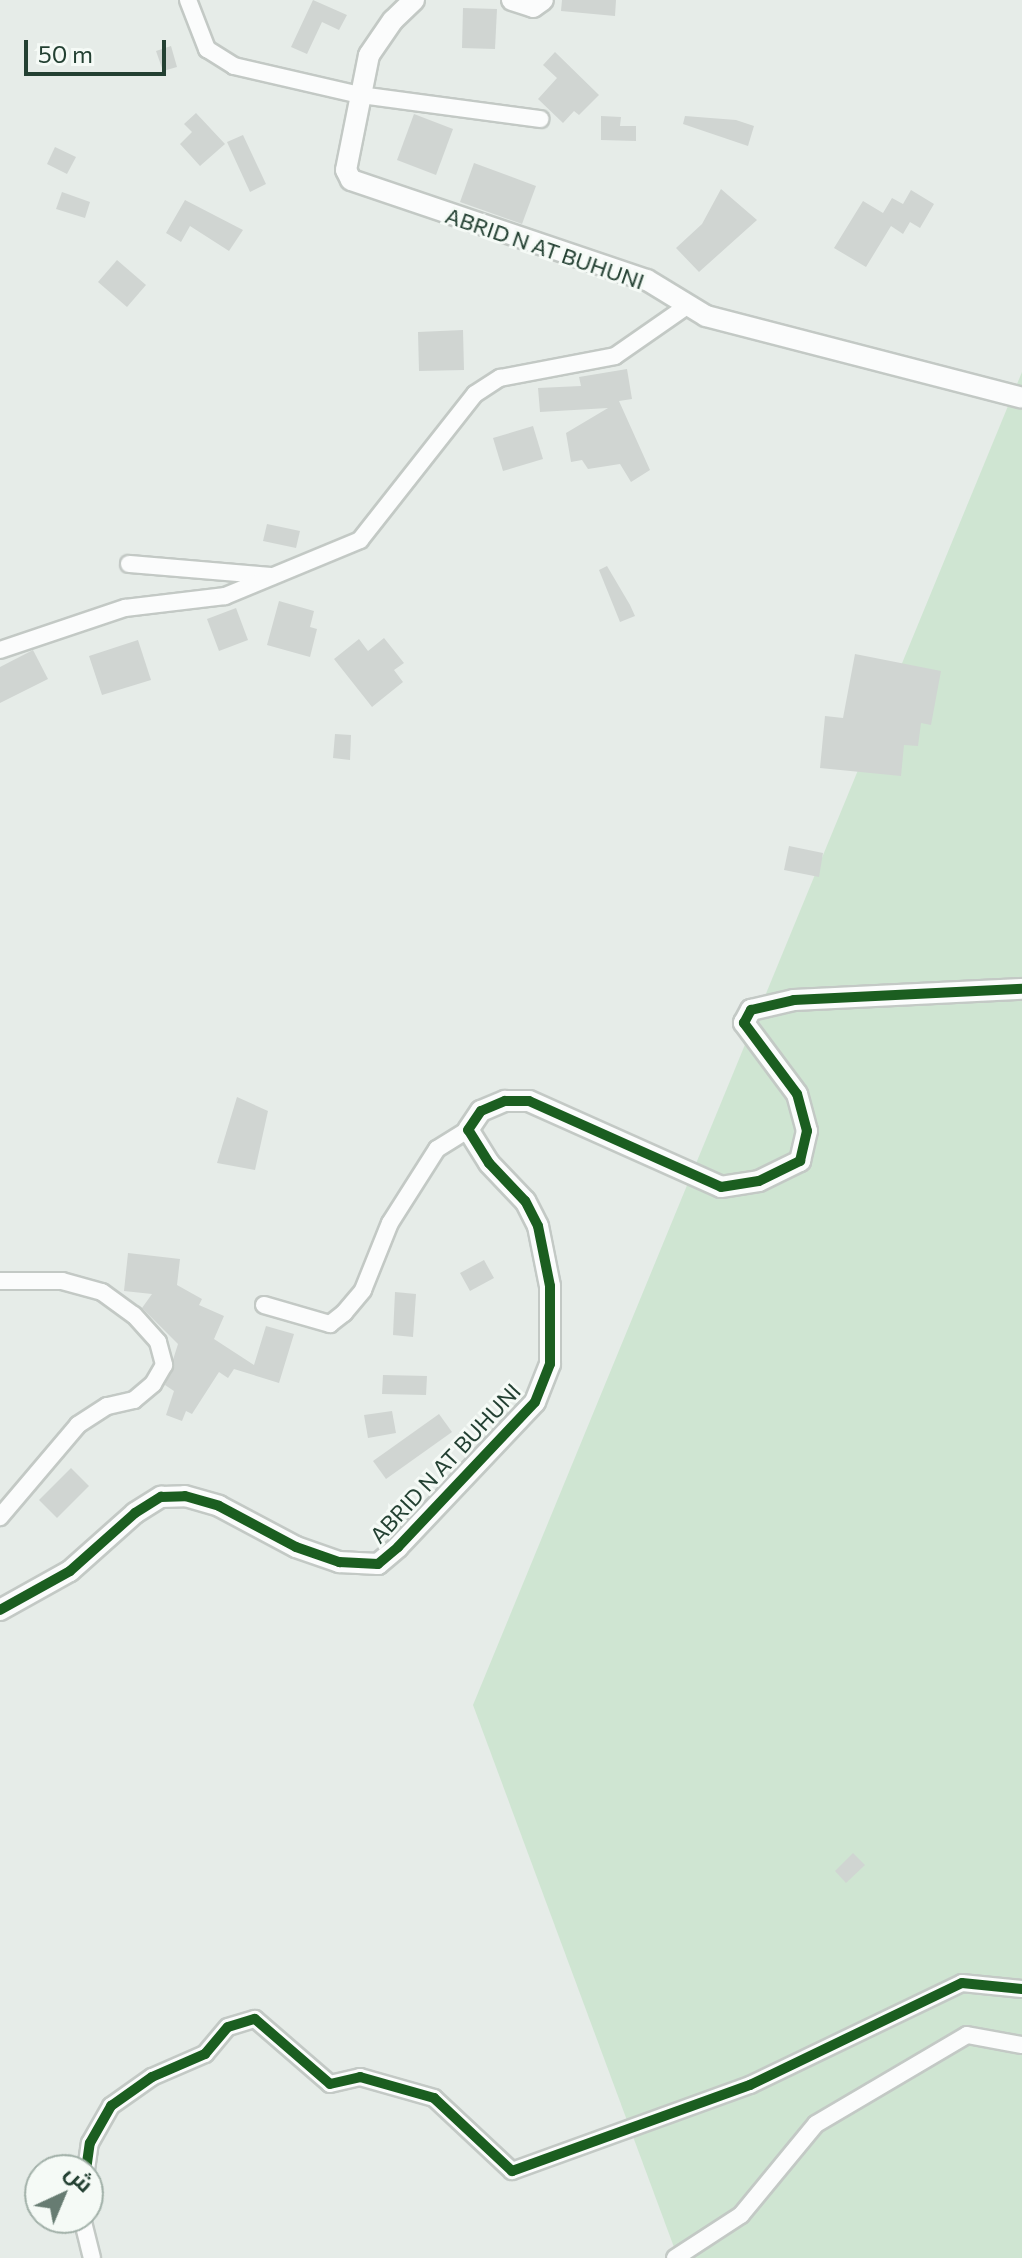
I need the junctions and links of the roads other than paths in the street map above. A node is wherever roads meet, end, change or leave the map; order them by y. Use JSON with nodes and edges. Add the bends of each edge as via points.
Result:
{"nodes":[{"id":1,"x":188,"y":0,"type":"edge"},
{"id":2,"x":414,"y":0,"type":"edge"},
{"id":3,"x":512,"y":0,"type":"edge"},
{"id":4,"x":543,"y":0,"type":"edge"},
{"id":5,"x":360,"y":95,"type":"junction"},
{"id":6,"x":540,"y":119,"type":"dead end"},
{"id":7,"x":687,"y":306,"type":"junction"},
{"id":8,"x":1022,"y":398,"type":"edge"},
{"id":9,"x":129,"y":564,"type":"dead end"},
{"id":10,"x":277,"y":576,"type":"junction"},
{"id":11,"x":0,"y":650,"type":"edge"},
{"id":12,"x":1022,"y":989,"type":"edge"},
{"id":13,"x":468,"y":1130,"type":"junction"},
{"id":14,"x":0,"y":1281,"type":"edge"},
{"id":15,"x":264,"y":1305,"type":"dead end"},
{"id":16,"x":0,"y":1517,"type":"edge"},
{"id":17,"x":0,"y":1610,"type":"edge"},
{"id":18,"x":1022,"y":1989,"type":"edge"},
{"id":19,"x":1022,"y":2045,"type":"edge"},
{"id":20,"x":88,"y":2154,"type":"edge"},
{"id":21,"x":86,"y":2234,"type":"edge"},
{"id":22,"x":92,"y":2258,"type":"edge"},
{"id":23,"x":675,"y":2258,"type":"edge"}],
"edges":[{"from":1,"to":5,"type":"street","via":[[207,49],[220,61]]},
{"from":2,"to":5,"type":"street","name":"ABRID N AT BUHUNI","via":[[369,55]]},
{"from":3,"to":4,"type":"street","via":[[533,7]]},
{"from":5,"to":6,"type":"street"},
{"from":5,"to":7,"type":"street","name":"ABRID N AT BUHUNI","via":[[346,170],[351,180],[647,280]]},
{"from":7,"to":8,"type":"street","name":"ABRID N AT BUHUNI","via":[[706,316]]},
{"from":7,"to":10,"type":"street","via":[[615,356],[500,378],[475,394],[360,540]]},
{"from":9,"to":10,"type":"street"},
{"from":10,"to":11,"type":"street","via":[[225,596],[125,608]]},
{"from":12,"to":13,"type":"street","via":[[794,1000],[751,1010],[744,1023],[797,1094],[807,1131],[800,1161],[759,1181],[721,1187],[529,1101],[505,1101],[481,1111]]},
{"from":13,"to":15,"type":"street","via":[[437,1149],[390,1223],[363,1290],[344,1313],[330,1324]]},
{"from":13,"to":17,"type":"street","name":"ABRID N AT BUHUNI","via":[[489,1163],[525,1201],[538,1226],[550,1286],[550,1364],[535,1402],[398,1547],[378,1564],[339,1562],[296,1547],[219,1506],[185,1496],[161,1497],[101,1540],[70,1571]]},
{"from":14,"to":16,"type":"street","via":[[62,1281],[102,1292],[134,1315],[158,1342],[164,1365],[153,1384],[134,1400],[107,1406],[78,1425]]},
{"from":18,"to":20,"type":"street","via":[[962,1983],[750,2085],[512,2171],[434,2098],[360,2077],[330,2084],[255,2019],[228,2027],[205,2054],[152,2077],[111,2106]]},
{"from":19,"to":23,"type":"street","via":[[967,2035],[816,2124],[741,2215]]},
{"from":21,"to":22,"type":"street"}]}
